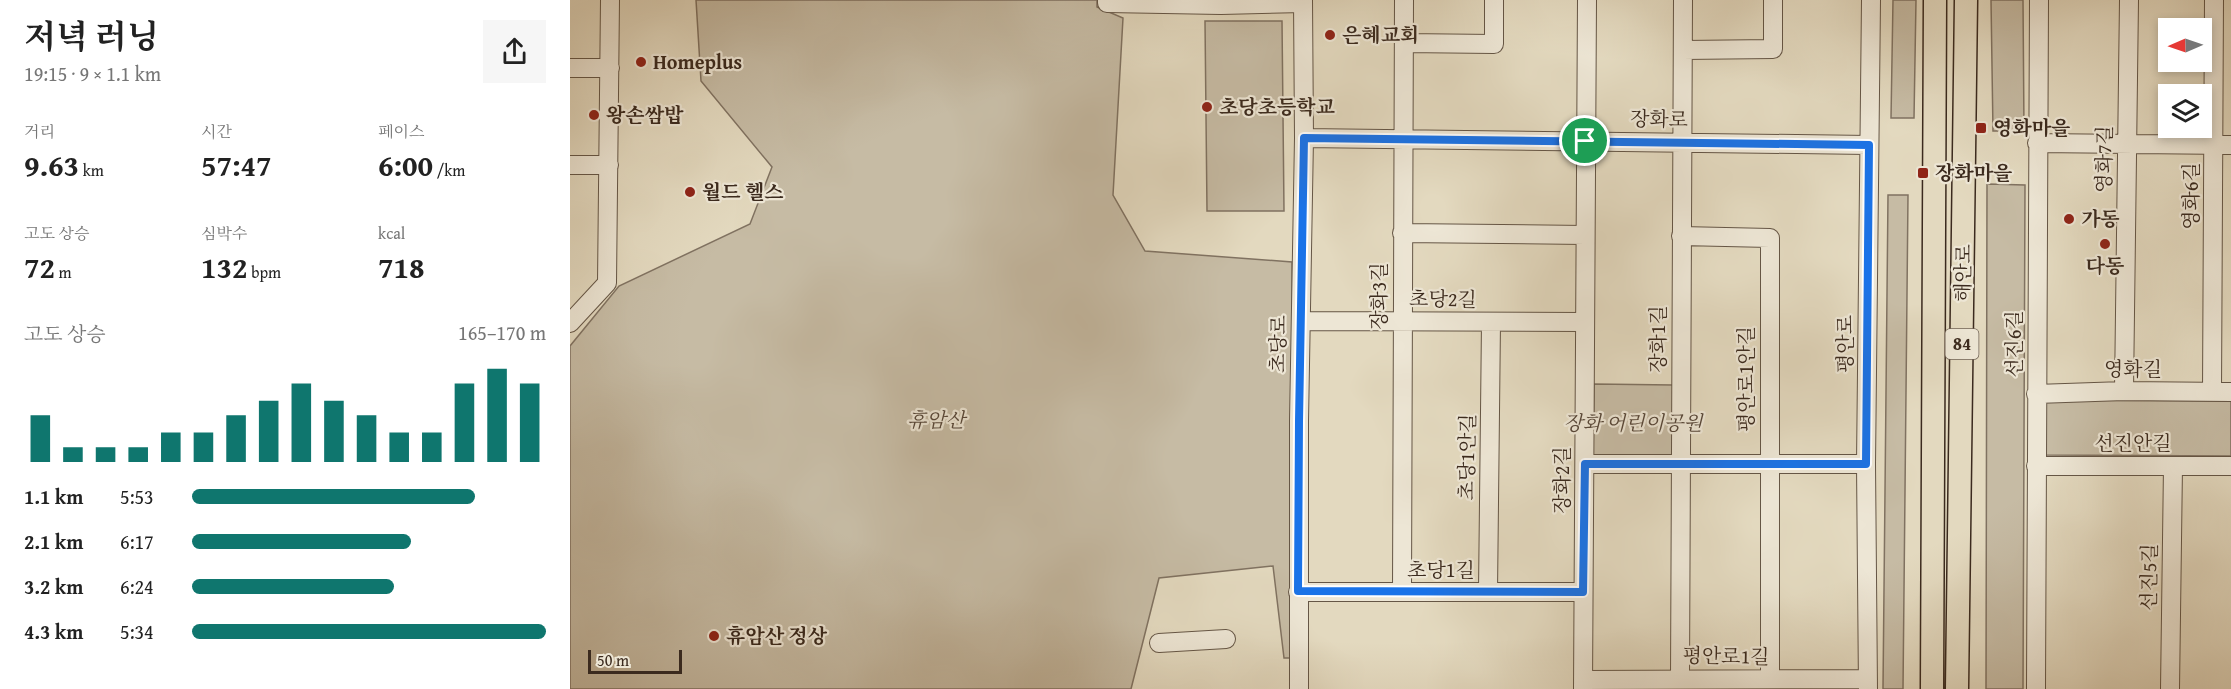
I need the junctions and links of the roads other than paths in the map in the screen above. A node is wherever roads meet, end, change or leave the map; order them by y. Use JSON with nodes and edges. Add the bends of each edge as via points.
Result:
{"nodes":[{"id":1,"x":610,"y":0,"type":"edge"},
{"id":2,"x":1107,"y":0,"type":"edge"},
{"id":3,"x":1404,"y":0,"type":"edge"},
{"id":4,"x":1494,"y":0,"type":"edge"},
{"id":5,"x":1587,"y":0,"type":"edge"},
{"id":6,"x":1683,"y":0,"type":"edge"},
{"id":7,"x":1773,"y":0,"type":"edge"},
{"id":8,"x":1871,"y":0,"type":"edge"},
{"id":9,"x":1935,"y":0,"type":"edge"},
{"id":10,"x":1966,"y":0,"type":"edge"},
{"id":11,"x":2039,"y":0,"type":"edge"},
{"id":12,"x":2129,"y":0,"type":"edge"},
{"id":13,"x":2214,"y":0,"type":"edge"},
{"id":14,"x":1303,"y":1,"type":"edge"},
{"id":15,"x":1148,"y":2,"type":"edge"},
{"id":16,"x":1221,"y":3,"type":"edge"},
{"id":17,"x":1404,"y":43,"type":"junction"},
{"id":18,"x":1683,"y":50,"type":"junction"},
{"id":19,"x":570,"y":68,"type":"edge"},
{"id":20,"x":610,"y":68,"type":"junction"},
{"id":21,"x":1304,"y":138,"type":"junction"},
{"id":22,"x":1403,"y":138,"type":"junction"},
{"id":23,"x":1585,"y":141,"type":"junction"},
{"id":24,"x":1682,"y":141,"type":"junction"},
{"id":25,"x":2037,"y":143,"type":"junction"},
{"id":26,"x":2127,"y":143,"type":"junction"},
{"id":27,"x":1869,"y":145,"type":"junction"},
{"id":28,"x":2222,"y":145,"type":"edge"},
{"id":29,"x":570,"y":165,"type":"edge"},
{"id":30,"x":609,"y":165,"type":"junction"},
{"id":31,"x":1402,"y":233,"type":"junction"},
{"id":32,"x":1585,"y":235,"type":"junction"},
{"id":33,"x":1681,"y":236,"type":"junction"},
{"id":34,"x":1301,"y":321,"type":"junction"},
{"id":35,"x":1401,"y":321,"type":"junction"},
{"id":36,"x":1491,"y":322,"type":"junction"},
{"id":37,"x":1584,"y":322,"type":"junction"},
{"id":38,"x":570,"y":324,"type":"edge"},
{"id":39,"x":2124,"y":391,"type":"junction"},
{"id":40,"x":2212,"y":392,"type":"junction"},
{"id":41,"x":2231,"y":392,"type":"edge"},
{"id":42,"x":2036,"y":394,"type":"junction"},
{"id":43,"x":1680,"y":463,"type":"junction"},
{"id":44,"x":1768,"y":463,"type":"junction"},
{"id":45,"x":1585,"y":464,"type":"junction"},
{"id":46,"x":1866,"y":464,"type":"junction"},
{"id":47,"x":2036,"y":466,"type":"junction"},
{"id":48,"x":2173,"y":466,"type":"junction"},
{"id":49,"x":2231,"y":466,"type":"edge"},
{"id":50,"x":1298,"y":591,"type":"junction"},
{"id":51,"x":1402,"y":592,"type":"junction"},
{"id":52,"x":1488,"y":592,"type":"junction"},
{"id":53,"x":1583,"y":592,"type":"junction"},
{"id":54,"x":1226,"y":639,"type":"dead end"},
{"id":55,"x":1159,"y":643,"type":"dead end"},
{"id":56,"x":1680,"y":678,"type":"junction"},
{"id":57,"x":1770,"y":680,"type":"junction"},
{"id":58,"x":1583,"y":684,"type":"edge"},
{"id":59,"x":1868,"y":684,"type":"edge"},
{"id":60,"x":1299,"y":689,"type":"edge"},
{"id":61,"x":1932,"y":689,"type":"edge"},
{"id":62,"x":1957,"y":689,"type":"edge"},
{"id":63,"x":2036,"y":689,"type":"edge"},
{"id":64,"x":2170,"y":689,"type":"edge"}],
"edges":[{"from":1,"to":20,"type":"street"},
{"from":2,"to":15,"type":"street"},
{"from":3,"to":17,"type":"street","name":"장화3길"},
{"from":4,"to":17,"type":"street","via":[[1494,44]]},
{"from":5,"to":23,"type":"street","name":"장화2길"},
{"from":6,"to":18,"type":"street","name":"장화1길"},
{"from":7,"to":18,"type":"street","via":[[1773,50]]},
{"from":8,"to":27,"type":"street","name":"평안로"},
{"from":9,"to":61,"type":"main road","name":"해안로","number":"84"},
{"from":10,"to":62,"type":"main road","name":"해안로","number":"84"},
{"from":11,"to":25,"type":"street","name":"선진6길"},
{"from":12,"to":26,"type":"street","name":"영화7길"},
{"from":13,"to":28,"type":"street","name":"영화6길"},
{"from":14,"to":16,"type":"street"},
{"from":14,"to":21,"type":"street","name":"초당로"},
{"from":15,"to":16,"type":"street"},
{"from":17,"to":22,"type":"street","name":"장화3길"},
{"from":18,"to":24,"type":"street","name":"장화1길"},
{"from":19,"to":20,"type":"street"},
{"from":20,"to":30,"type":"street"},
{"from":21,"to":22,"type":"street","name":"장화로"},
{"from":21,"to":34,"type":"street","name":"초당로"},
{"from":22,"to":23,"type":"street","name":"장화로"},
{"from":22,"to":31,"type":"street","name":"장화3길"},
{"from":23,"to":24,"type":"street","name":"장화로"},
{"from":23,"to":32,"type":"street","name":"장화2길"},
{"from":24,"to":27,"type":"street","name":"장화로"},
{"from":24,"to":33,"type":"street","name":"장화1길"},
{"from":25,"to":26,"type":"street"},
{"from":25,"to":42,"type":"street","name":"선진6길"},
{"from":26,"to":28,"type":"street"},
{"from":26,"to":39,"type":"street","name":"영화7길"},
{"from":27,"to":46,"type":"street","name":"평안로"},
{"from":28,"to":40,"type":"street","name":"영화6길"},
{"from":29,"to":30,"type":"street"},
{"from":30,"to":38,"type":"street","via":[[607,283]]},
{"from":31,"to":32,"type":"street"},
{"from":31,"to":35,"type":"street","name":"장화3길"},
{"from":32,"to":37,"type":"street","name":"장화2길"},
{"from":33,"to":43,"type":"street","name":"장화1길"},
{"from":33,"to":44,"type":"street","name":"평안로1안길","via":[[1770,238]]},
{"from":34,"to":35,"type":"street","name":"초당2길"},
{"from":34,"to":50,"type":"street","name":"초당로"},
{"from":35,"to":36,"type":"street","name":"초당2길"},
{"from":35,"to":51,"type":"street","name":"장화3길"},
{"from":36,"to":37,"type":"street","name":"초당2길"},
{"from":36,"to":52,"type":"street","name":"초당1안길"},
{"from":37,"to":45,"type":"street","name":"장화2길"},
{"from":39,"to":40,"type":"street","name":"영화길"},
{"from":39,"to":42,"type":"street","name":"영화길"},
{"from":40,"to":41,"type":"street","name":"영화길"},
{"from":42,"to":47,"type":"street","name":"선진6길"},
{"from":43,"to":44,"type":"street"},
{"from":43,"to":45,"type":"street"},
{"from":43,"to":56,"type":"street","name":"장화1길"},
{"from":44,"to":46,"type":"street"},
{"from":44,"to":57,"type":"street","name":"평안로1안길"},
{"from":45,"to":53,"type":"street","name":"장화2길"},
{"from":46,"to":59,"type":"street","name":"평안로"},
{"from":47,"to":48,"type":"street","name":"선진안길"},
{"from":47,"to":63,"type":"street","name":"선진6길"},
{"from":48,"to":49,"type":"street","name":"선진안길"},
{"from":48,"to":64,"type":"street","name":"선진5길"},
{"from":50,"to":51,"type":"street","name":"초당1길"},
{"from":50,"to":60,"type":"street","name":"초당로"},
{"from":51,"to":52,"type":"street","name":"초당1길"},
{"from":52,"to":53,"type":"street","name":"초당1길"},
{"from":53,"to":58,"type":"street","name":"장화2길"},
{"from":54,"to":55,"type":"street"},
{"from":56,"to":57,"type":"street","name":"평안로1길"},
{"from":56,"to":58,"type":"street","name":"평안로1길"},
{"from":57,"to":59,"type":"street","name":"평안로1길"}]}
